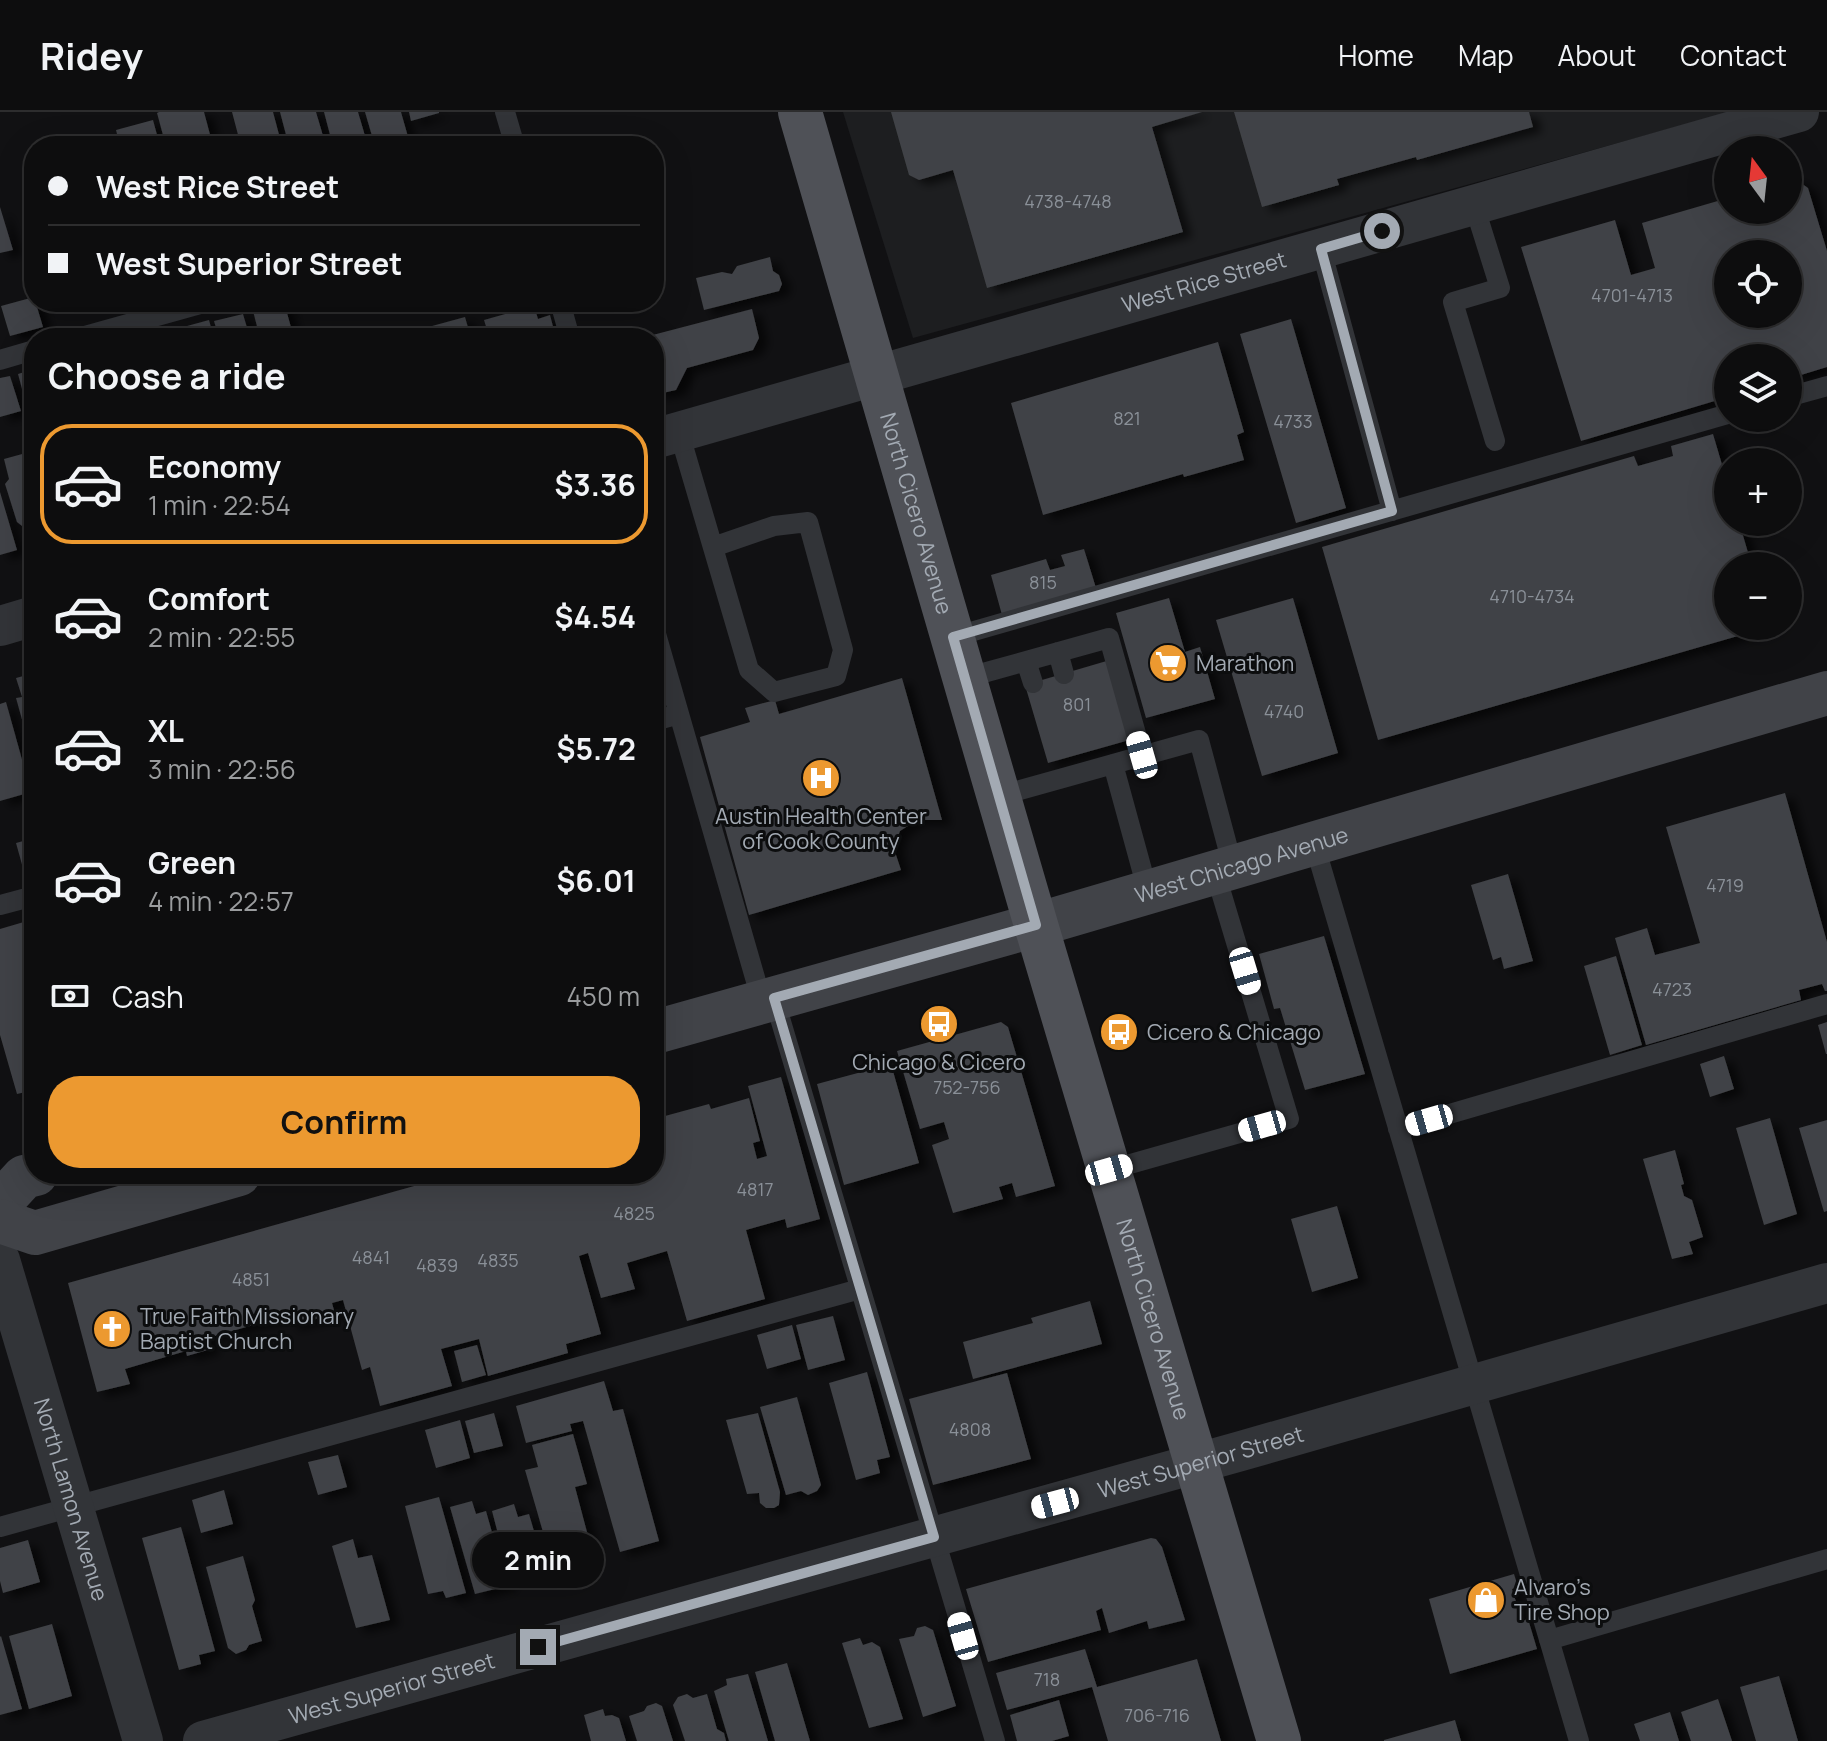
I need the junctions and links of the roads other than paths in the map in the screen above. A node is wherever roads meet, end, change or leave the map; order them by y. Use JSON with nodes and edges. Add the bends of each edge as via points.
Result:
{"nodes":[{"id":1,"x":505,"y":112,"type":"edge"},
{"id":2,"x":1799,"y":112,"type":"edge"},
{"id":3,"x":808,"y":114,"type":"edge"},
{"id":4,"x":512,"y":136,"type":"edge"},
{"id":5,"x":1474,"y":205,"type":"junction"},
{"id":6,"x":1321,"y":249,"type":"junction"},
{"id":7,"x":171,"y":312,"type":"edge"},
{"id":8,"x":114,"y":328,"type":"edge"},
{"id":9,"x":24,"y":353,"type":"edge"},
{"id":10,"x":0,"y":360,"type":"edge"},
{"id":11,"x":877,"y":376,"type":"junction"},
{"id":12,"x":1827,"y":386,"type":"edge"},
{"id":13,"x":1802,"y":393,"type":"edge"},
{"id":14,"x":1714,"y":418,"type":"edge"},
{"id":15,"x":667,"y":436,"type":"edge"},
{"id":16,"x":1495,"y":441,"type":"dead end"},
{"id":17,"x":1392,"y":511,"type":"junction"},
{"id":18,"x":713,"y":547,"type":"junction"},
{"id":19,"x":24,"y":619,"type":"edge"},
{"id":20,"x":0,"y":626,"type":"edge"},
{"id":21,"x":953,"y":637,"type":"junction"},
{"id":22,"x":1058,"y":652,"type":"junction"},
{"id":23,"x":1026,"y":661,"type":"junction"},
{"id":24,"x":664,"y":662,"type":"edge"},
{"id":25,"x":1064,"y":674,"type":"dead end"},
{"id":26,"x":965,"y":678,"type":"junction"},
{"id":27,"x":1033,"y":683,"type":"dead end"},
{"id":28,"x":1827,"y":693,"type":"edge"},
{"id":29,"x":679,"y":714,"type":"junction"},
{"id":30,"x":664,"y":718,"type":"edge"},
{"id":31,"x":1142,"y":755,"type":"junction"},
{"id":32,"x":1113,"y":764,"type":"junction"},
{"id":33,"x":999,"y":796,"type":"junction"},
{"id":34,"x":1314,"y":843,"type":"junction"},
{"id":35,"x":1224,"y":869,"type":"junction"},
{"id":36,"x":1148,"y":892,"type":"junction"},
{"id":37,"x":24,"y":899,"type":"edge"},
{"id":38,"x":0,"y":905,"type":"edge"},
{"id":39,"x":1036,"y":925,"type":"junction"},
{"id":40,"x":768,"y":1000,"type":"junction"},
{"id":41,"x":1827,"y":1004,"type":"edge"},
{"id":42,"x":664,"y":1030,"type":"edge"},
{"id":43,"x":1398,"y":1129,"type":"junction"},
{"id":44,"x":1109,"y":1170,"type":"junction"},
{"id":45,"x":24,"y":1177,"type":"edge"},
{"id":46,"x":204,"y":1184,"type":"edge"},
{"id":47,"x":0,"y":1203,"type":"edge"},
{"id":48,"x":0,"y":1221,"type":"edge"},
{"id":49,"x":0,"y":1260,"type":"edge"},
{"id":50,"x":1827,"y":1283,"type":"edge"},
{"id":51,"x":860,"y":1289,"type":"junction"},
{"id":52,"x":1474,"y":1384,"type":"junction"},
{"id":53,"x":1196,"y":1463,"type":"junction"},
{"id":54,"x":73,"y":1506,"type":"junction"},
{"id":55,"x":0,"y":1527,"type":"edge"},
{"id":56,"x":934,"y":1537,"type":"junction"},
{"id":57,"x":1827,"y":1559,"type":"edge"},
{"id":58,"x":1549,"y":1640,"type":"junction"},
{"id":59,"x":143,"y":1741,"type":"edge"},
{"id":60,"x":203,"y":1741,"type":"edge"},
{"id":61,"x":995,"y":1741,"type":"edge"},
{"id":62,"x":1279,"y":1741,"type":"edge"},
{"id":63,"x":1579,"y":1741,"type":"edge"}],
"edges":[{"from":1,"to":4,"type":"lane"},
{"from":2,"to":5,"type":"street","name":"West Rice Street"},
{"from":3,"to":11,"type":"main road","name":"North Cicero Avenue"},
{"from":5,"to":6,"type":"street","name":"West Rice Street"},
{"from":5,"to":16,"type":"lane","via":[[1500,288],[1453,302]]},
{"from":6,"to":11,"type":"street","name":"West Rice Street"},
{"from":6,"to":17,"type":"lane"},
{"from":7,"to":8,"type":"lane"},
{"from":9,"to":10,"type":"lane"},
{"from":11,"to":15,"type":"street","name":"West Rice Street"},
{"from":11,"to":21,"type":"main road","name":"North Cicero Avenue"},
{"from":12,"to":13,"type":"lane"},
{"from":14,"to":17,"type":"lane"},
{"from":15,"to":18,"type":"lane"},
{"from":17,"to":21,"type":"lane"},
{"from":18,"to":18,"type":"lane","via":[[749,670],[774,692],[836,676],[843,650],[808,522],[774,526]]},
{"from":19,"to":20,"type":"street"},
{"from":21,"to":26,"type":"main road","name":"North Cicero Avenue"},
{"from":22,"to":23,"type":"lane"},
{"from":22,"to":25,"type":"lane"},
{"from":22,"to":31,"type":"lane","via":[[1109,638]]},
{"from":23,"to":26,"type":"lane"},
{"from":23,"to":27,"type":"lane"},
{"from":24,"to":29,"type":"lane"},
{"from":26,"to":33,"type":"main road","name":"North Cicero Avenue"},
{"from":28,"to":34,"type":"main road","name":"West Chicago Avenue"},
{"from":29,"to":30,"type":"lane"},
{"from":29,"to":40,"type":"lane"},
{"from":31,"to":32,"type":"lane"},
{"from":31,"to":35,"type":"lane","via":[[1199,740]]},
{"from":32,"to":33,"type":"lane","via":[[1089,762]]},
{"from":32,"to":36,"type":"lane"},
{"from":33,"to":39,"type":"main road","name":"North Cicero Avenue"},
{"from":34,"to":35,"type":"main road","name":"West Chicago Avenue"},
{"from":34,"to":43,"type":"lane"},
{"from":35,"to":36,"type":"main road","name":"West Chicago Avenue"},
{"from":35,"to":44,"type":"lane","via":[[1289,1119]]},
{"from":36,"to":39,"type":"main road","name":"West Chicago Avenue"},
{"from":37,"to":38,"type":"lane"},
{"from":39,"to":40,"type":"main road","name":"West Chicago Avenue"},
{"from":39,"to":44,"type":"main road","name":"North Cicero Avenue"},
{"from":40,"to":42,"type":"main road","name":"West Chicago Avenue"},
{"from":40,"to":51,"type":"lane"},
{"from":41,"to":43,"type":"lane"},
{"from":43,"to":52,"type":"lane"},
{"from":44,"to":53,"type":"main road","name":"North Cicero Avenue"},
{"from":45,"to":47,"type":"main road"},
{"from":46,"to":48,"type":"main road","via":[[35,1233]]},
{"from":49,"to":54,"type":"street","name":"North Lamon Avenue"},
{"from":50,"to":52,"type":"street","name":"West Superior Street"},
{"from":51,"to":54,"type":"lane"},
{"from":51,"to":56,"type":"lane"},
{"from":52,"to":53,"type":"street","name":"West Superior Street"},
{"from":52,"to":58,"type":"lane"},
{"from":53,"to":56,"type":"street","name":"West Superior Street"},
{"from":53,"to":62,"type":"main road","name":"North Cicero Avenue"},
{"from":54,"to":55,"type":"lane"},
{"from":54,"to":59,"type":"street","name":"North Lamon Avenue"},
{"from":56,"to":60,"type":"street","name":"West Superior Street"},
{"from":56,"to":61,"type":"lane"},
{"from":57,"to":58,"type":"lane"},
{"from":58,"to":63,"type":"lane"}]}
